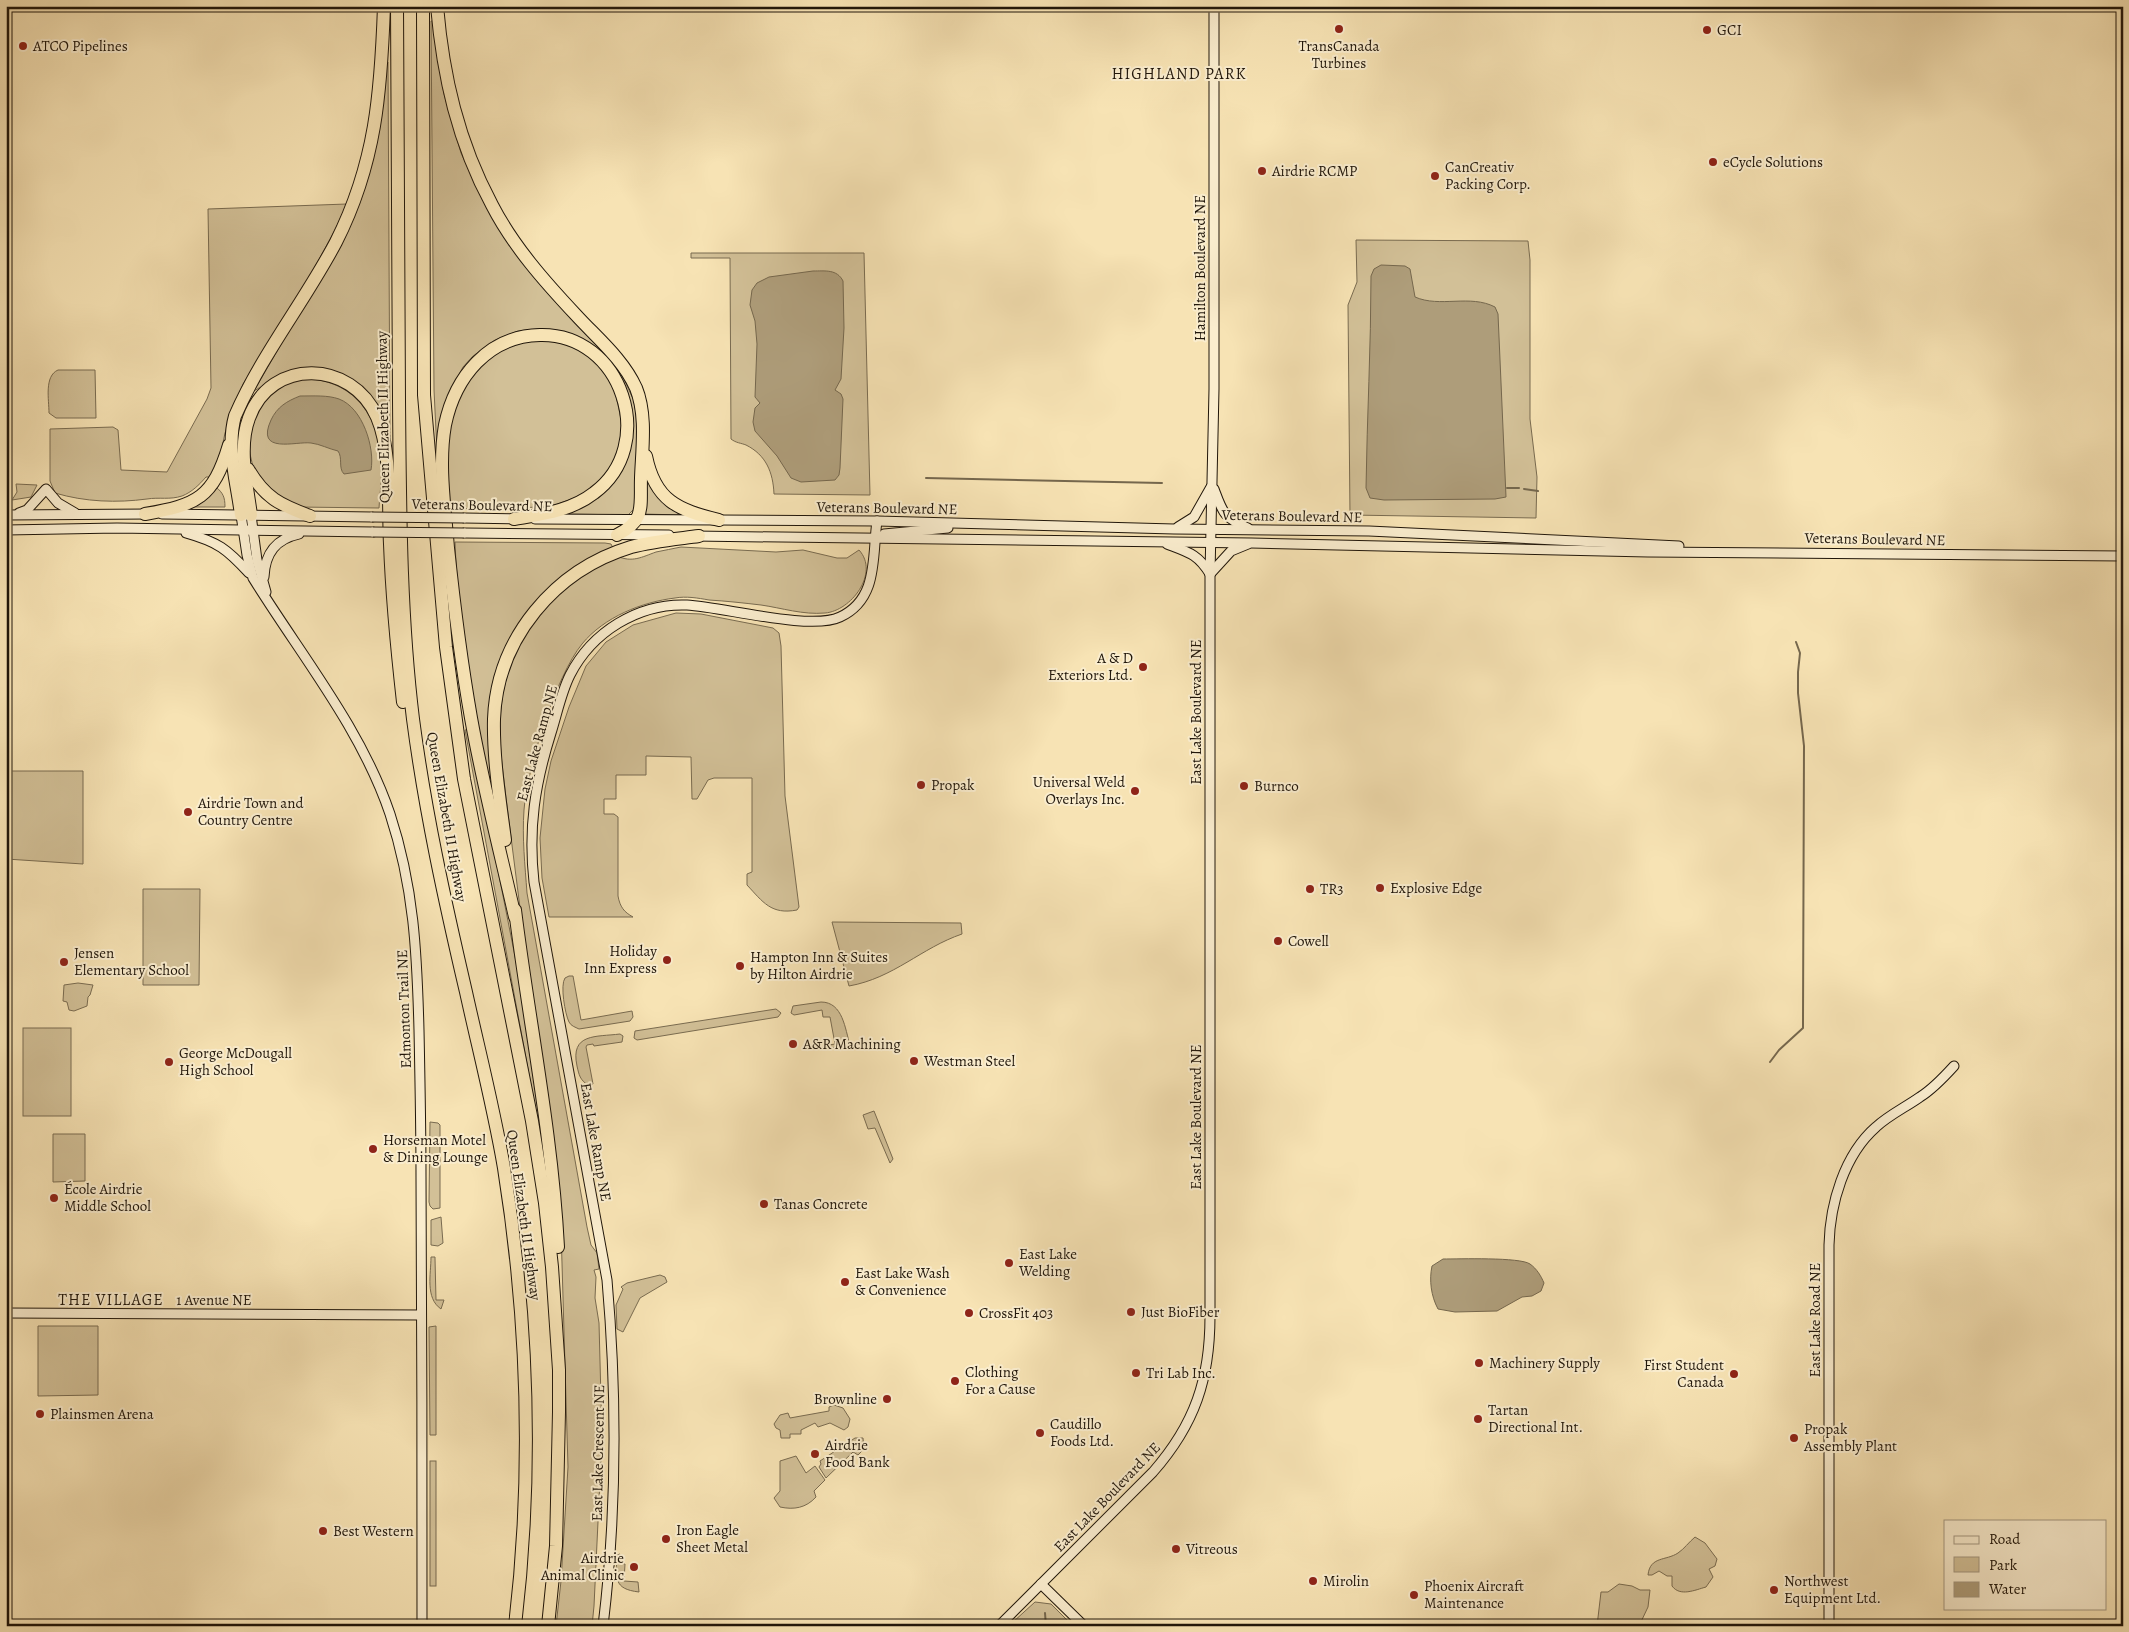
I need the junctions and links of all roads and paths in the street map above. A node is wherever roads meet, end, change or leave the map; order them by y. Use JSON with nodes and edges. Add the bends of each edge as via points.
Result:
{"nodes":[{"id":1,"x":384,"y":6,"type":"edge"},
{"id":2,"x":397,"y":6,"type":"edge"},
{"id":3,"x":423,"y":6,"type":"edge"},
{"id":4,"x":437,"y":6,"type":"edge"},
{"id":5,"x":1214,"y":6,"type":"edge"},
{"id":6,"x":642,"y":433,"type":"junction"},
{"id":7,"x":231,"y":435,"type":"junction"},
{"id":8,"x":245,"y":465,"type":"junction"},
{"id":9,"x":1212,"y":484,"type":"junction"},
{"id":10,"x":77,"y":514,"type":"junction"},
{"id":11,"x":145,"y":514,"type":"junction"},
{"id":12,"x":10,"y":515,"type":"edge"},
{"id":13,"x":246,"y":515,"type":"junction"},
{"id":14,"x":310,"y":516,"type":"junction"},
{"id":15,"x":514,"y":519,"type":"junction"},
{"id":16,"x":637,"y":520,"type":"junction"},
{"id":17,"x":719,"y":520,"type":"junction"},
{"id":18,"x":878,"y":521,"type":"junction"},
{"id":19,"x":988,"y":524,"type":"junction"},
{"id":20,"x":174,"y":529,"type":"junction"},
{"id":21,"x":1174,"y":529,"type":"junction"},
{"id":22,"x":1211,"y":529,"type":"junction"},
{"id":23,"x":6,"y":530,"type":"edge"},
{"id":24,"x":243,"y":530,"type":"junction"},
{"id":25,"x":253,"y":530,"type":"junction"},
{"id":26,"x":1252,"y":530,"type":"junction"},
{"id":27,"x":312,"y":531,"type":"junction"},
{"id":28,"x":617,"y":535,"type":"junction"},
{"id":29,"x":699,"y":536,"type":"junction"},
{"id":30,"x":875,"y":538,"type":"junction"},
{"id":31,"x":1160,"y":542,"type":"junction"},
{"id":32,"x":1211,"y":542,"type":"junction"},
{"id":33,"x":1250,"y":543,"type":"junction"},
{"id":34,"x":1766,"y":552,"type":"junction"},
{"id":35,"x":2123,"y":556,"type":"edge"},
{"id":36,"x":1210,"y":574,"type":"junction"},
{"id":37,"x":254,"y":578,"type":"junction"},
{"id":38,"x":264,"y":585,"type":"junction"},
{"id":39,"x":270,"y":605,"type":"junction"},
{"id":40,"x":435,"y":853,"type":"junction"},
{"id":41,"x":516,"y":917,"type":"junction"},
{"id":42,"x":1954,"y":1066,"type":"dead end"},
{"id":43,"x":607,"y":1280,"type":"joint"},
{"id":44,"x":6,"y":1313,"type":"edge"},
{"id":45,"x":421,"y":1315,"type":"junction"},
{"id":46,"x":558,"y":1344,"type":"junction"},
{"id":47,"x":1041,"y":1584,"type":"junction"},
{"id":48,"x":422,"y":1626,"type":"edge"},
{"id":49,"x":515,"y":1626,"type":"edge"},
{"id":50,"x":548,"y":1626,"type":"edge"},
{"id":51,"x":603,"y":1626,"type":"edge"},
{"id":52,"x":998,"y":1626,"type":"edge"},
{"id":53,"x":1084,"y":1626,"type":"edge"},
{"id":54,"x":1830,"y":1626,"type":"edge"}],
"edges":[{"from":1,"to":7,"type":"highway","via":[[379,105],[370,150],[354,200],[336,241],[240,406]]},
{"from":2,"to":40,"type":"highway","name":"Queen Elizabeth II Highway","via":[[404,628],[413,716]]},
{"from":3,"to":46,"type":"highway","name":"Queen Elizabeth II Highway","via":[[424,395],[446,647],[464,779],[544,1194]]},
{"from":4,"to":6,"type":"highway","via":[[443,64],[453,106],[479,180],[514,242],[624,367],[639,398]]},
{"from":5,"to":9,"type":"main road","name":"Hamilton Boulevard NE"},
{"from":6,"to":16,"type":"highway"},
{"from":6,"to":17,"type":"highway","via":[[648,467],[662,495],[690,513]]},
{"from":7,"to":11,"type":"highway","via":[[222,468],[206,492],[178,508]]},
{"from":7,"to":13,"type":"highway","via":[[231,450]]},
{"from":8,"to":13,"type":"highway"},
{"from":8,"to":14,"type":"highway","via":[[268,496],[283,506]]},
{"from":8,"to":40,"type":"highway","via":[[244,434],[249,416],[262,396],[280,380],[309,373],[335,376],[362,395],[377,417],[386,449],[393,607],[405,716],[416,784]]},
{"from":9,"to":21,"type":"main road","via":[[1194,517]]},
{"from":9,"to":22,"type":"main road","name":"Hamilton Boulevard NE"},
{"from":9,"to":26,"type":"main road","via":[[1223,512]]},
{"from":10,"to":11,"type":"main road","name":"Veterans Boulevard NE"},
{"from":10,"to":12,"type":"main road","name":"Veterans Boulevard NE"},
{"from":10,"to":12,"type":"main road","via":[[58,503],[46,489],[27,510]]},
{"from":11,"to":13,"type":"main road","name":"Veterans Boulevard NE"},
{"from":13,"to":14,"type":"main road","name":"Veterans Boulevard NE"},
{"from":13,"to":24,"type":"main road","name":"Edmonton Trail NE"},
{"from":13,"to":25,"type":"main road","name":"Edmonton Trail NE"},
{"from":14,"to":15,"type":"main road","name":"Veterans Boulevard NE","bridge":true},
{"from":15,"to":16,"type":"main road","name":"Veterans Boulevard NE"},
{"from":15,"to":41,"type":"highway","via":[[555,512],[578,504],[596,492],[620,461],[626,441],[628,418],[623,394],[614,375],[586,348],[555,336],[518,338],[498,345],[480,358],[464,375],[451,403],[443,441],[444,498],[460,652],[471,720]]},
{"from":16,"to":17,"type":"main road","name":"Veterans Boulevard NE"},
{"from":16,"to":28,"type":"highway"},
{"from":17,"to":18,"type":"main road","name":"Veterans Boulevard NE"},
{"from":18,"to":19,"type":"main road","name":"Veterans Boulevard NE"},
{"from":18,"to":30,"type":"main road","name":"East Lake Ramp NE"},
{"from":19,"to":21,"type":"main road","name":"Veterans Boulevard NE"},
{"from":19,"to":30,"type":"main road","via":[[892,532]]},
{"from":20,"to":23,"type":"main road","name":"Veterans Boulevard NE"},
{"from":20,"to":24,"type":"main road","name":"Veterans Boulevard NE"},
{"from":20,"to":37,"type":"main road","via":[[218,544]]},
{"from":21,"to":22,"type":"main road","name":"Veterans Boulevard NE"},
{"from":22,"to":26,"type":"main road","name":"Veterans Boulevard NE"},
{"from":22,"to":32,"type":"main road","name":"East Lake Boulevard NE"},
{"from":24,"to":25,"type":"main road","name":"Veterans Boulevard NE"},
{"from":24,"to":37,"type":"main road","name":"Edmonton Trail NE"},
{"from":25,"to":27,"type":"main road","name":"Veterans Boulevard NE"},
{"from":25,"to":38,"type":"main road","name":"Edmonton Trail NE"},
{"from":26,"to":34,"type":"main road","name":"Veterans Boulevard NE","via":[[1369,531]]},
{"from":27,"to":28,"type":"main road","name":"Veterans Boulevard NE","bridge":true},
{"from":27,"to":38,"type":"main road","via":[[288,536],[273,547],[265,565]]},
{"from":28,"to":29,"type":"main road","name":"Veterans Boulevard NE"},
{"from":29,"to":30,"type":"main road","name":"Veterans Boulevard NE"},
{"from":29,"to":41,"type":"highway","via":[[632,547],[589,564],[546,598],[527,621],[508,654],[498,684],[494,720],[499,790]]},
{"from":30,"to":31,"type":"main road","name":"Veterans Boulevard NE"},
{"from":30,"to":43,"type":"main road","name":"East Lake Ramp NE","via":[[870,584],[860,602],[840,617],[829,621],[808,621],[673,605],[650,610],[629,617],[604,632],[581,656],[565,687],[534,798],[531,862]]},
{"from":31,"to":32,"type":"main road","name":"Veterans Boulevard NE"},
{"from":31,"to":36,"type":"main road","via":[[1198,557]]},
{"from":32,"to":33,"type":"main road","name":"Veterans Boulevard NE"},
{"from":32,"to":36,"type":"main road","name":"East Lake Boulevard NE"},
{"from":33,"to":34,"type":"main road","name":"Veterans Boulevard NE"},
{"from":33,"to":36,"type":"main road","via":[[1231,551]]},
{"from":34,"to":35,"type":"main road","name":"Veterans Boulevard NE"},
{"from":36,"to":47,"type":"main road","name":"East Lake Boulevard NE","via":[[1210,1316],[1207,1364],[1198,1401],[1172,1450]]},
{"from":37,"to":39,"type":"main road","name":"Edmonton Trail NE"},
{"from":38,"to":39,"type":"main road","name":"Edmonton Trail NE"},
{"from":39,"to":45,"type":"main road","name":"Edmonton Trail NE","via":[[356,738],[389,811],[406,874],[412,906],[417,980]]},
{"from":40,"to":49,"type":"highway","name":"Queen Elizabeth II Highway","via":[[503,1167],[520,1299],[526,1414],[522,1548]]},
{"from":41,"to":46,"type":"highway","via":[[555,1191],[559,1267]]},
{"from":42,"to":54,"type":"main road","name":"East Lake Road NE","via":[[1936,1086],[1874,1128],[1849,1162],[1832,1213],[1829,1245]]},
{"from":43,"to":51,"type":"main road","name":"East Lake Crescent NE","via":[[614,1471]]},
{"from":44,"to":45,"type":"main road","name":"1 Avenue NE"},
{"from":45,"to":48,"type":"main road","name":"Edmonton Trail NE"},
{"from":46,"to":50,"type":"highway","name":"Queen Elizabeth II Highway","via":[[556,1546]]},
{"from":47,"to":52,"type":"main road","name":"East Lake Boulevard NE"},
{"from":47,"to":53,"type":"main road"}]}
